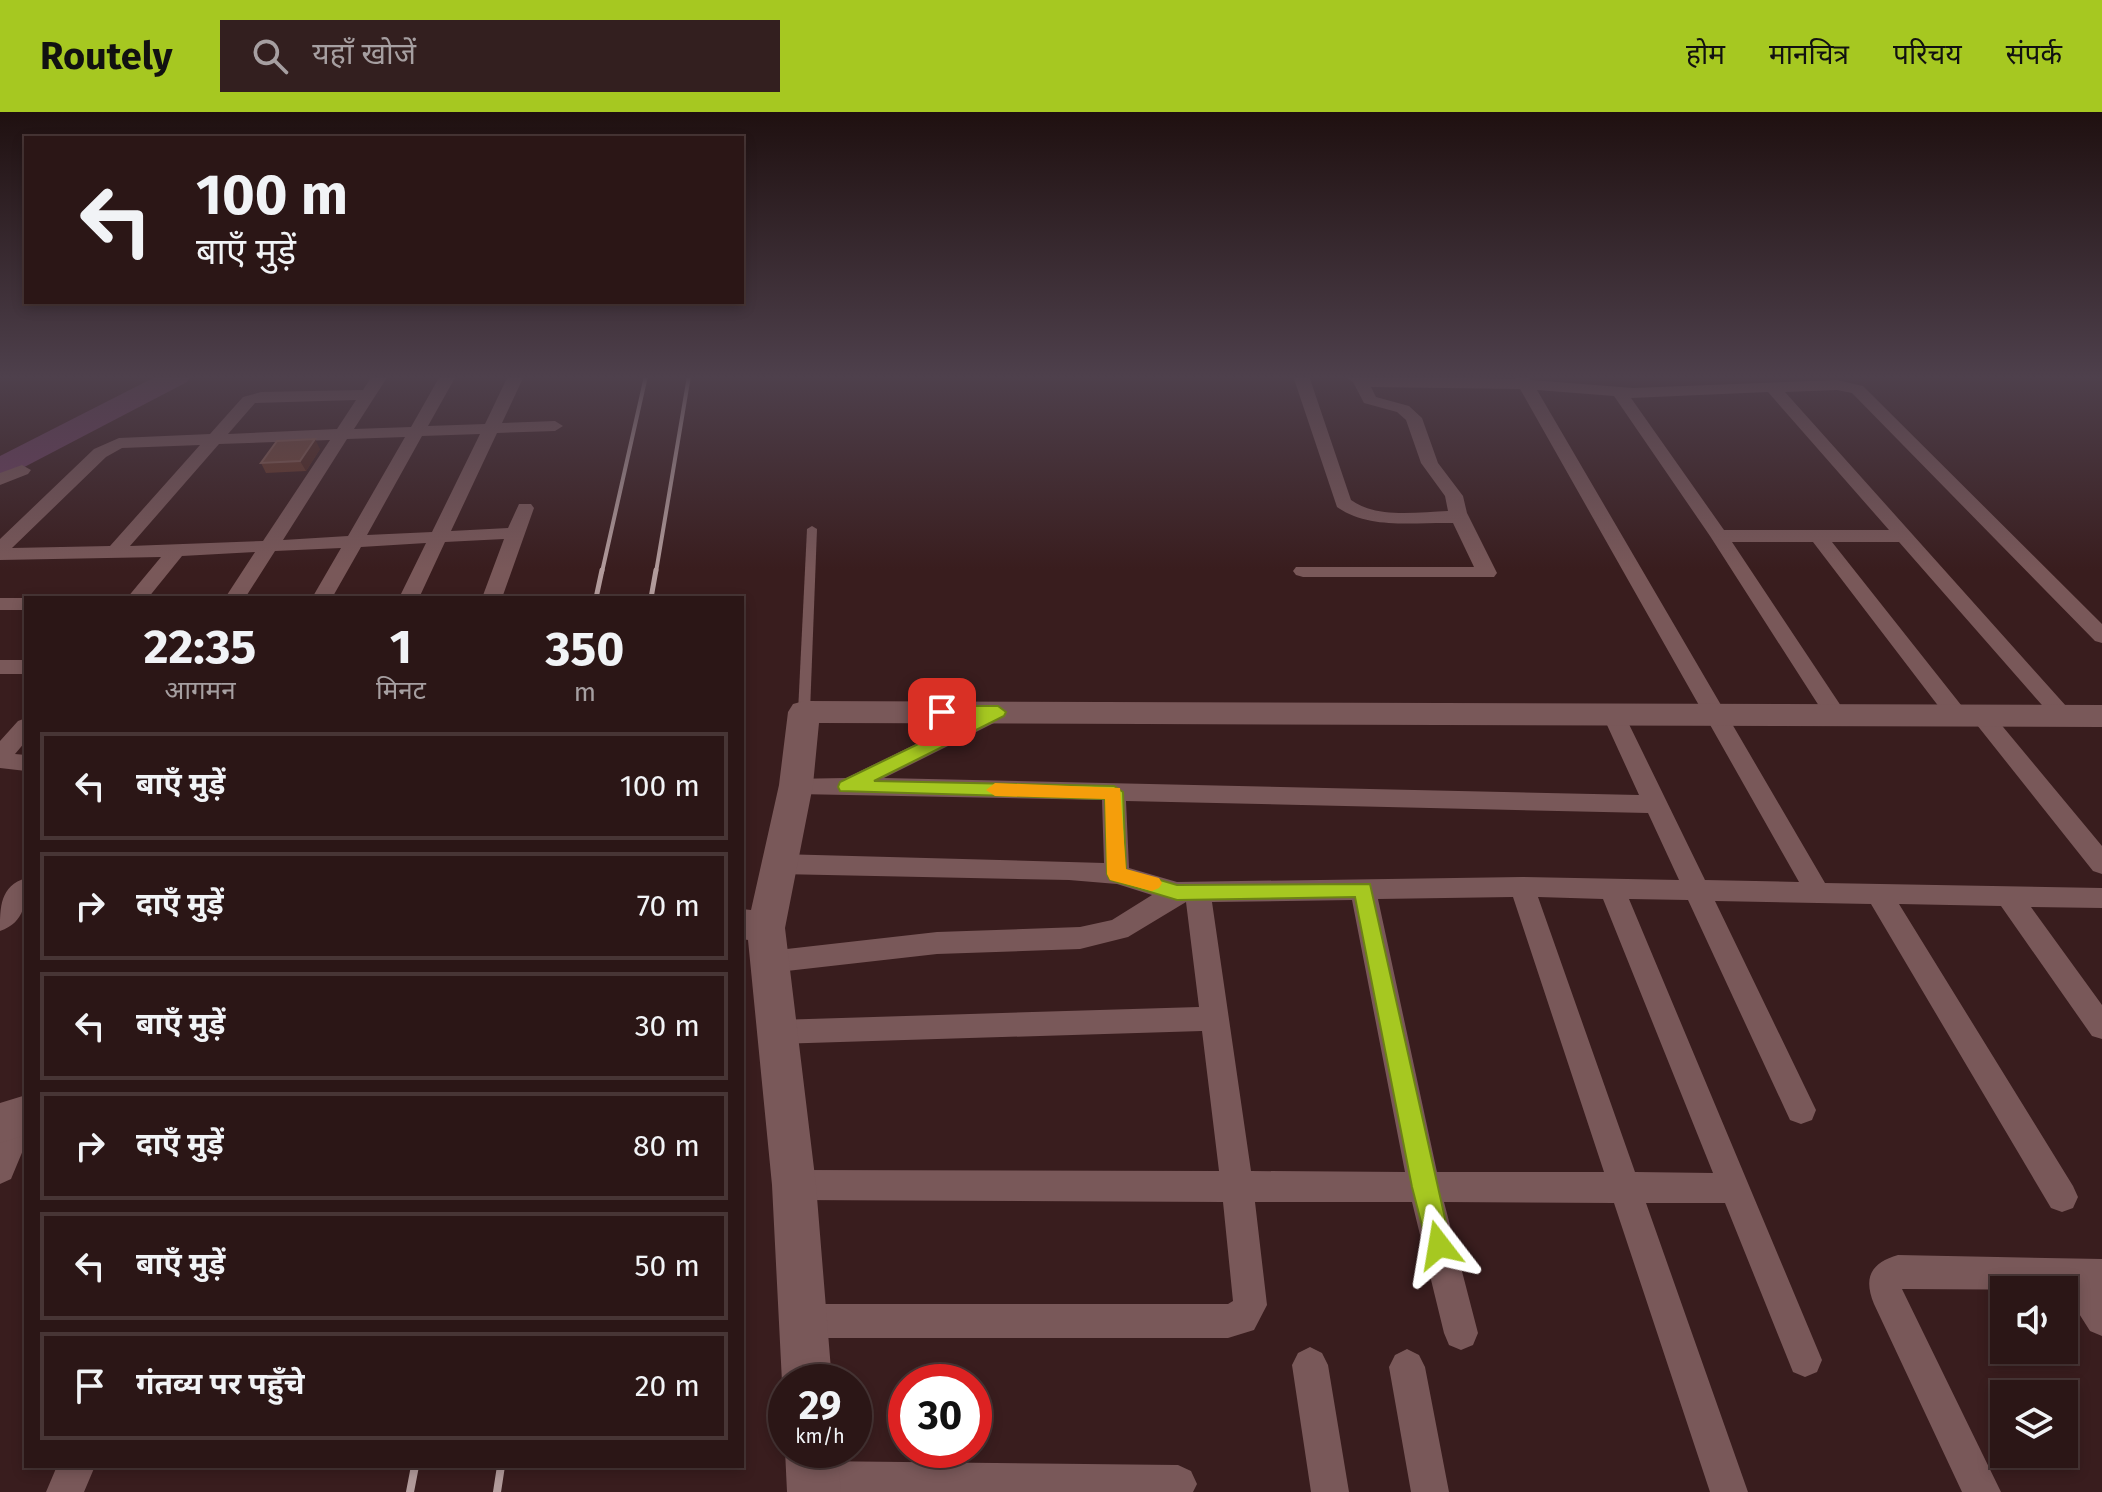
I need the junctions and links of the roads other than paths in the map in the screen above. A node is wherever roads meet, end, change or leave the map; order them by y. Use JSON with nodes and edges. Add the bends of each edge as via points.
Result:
{"nodes":[{"id":1,"x":182,"y":440,"type":"edge"},
{"id":2,"x":215,"y":440,"type":"edge"},
{"id":3,"x":341,"y":440,"type":"edge"},
{"id":4,"x":410,"y":440,"type":"edge"},
{"id":5,"x":484,"y":440,"type":"edge"},
{"id":6,"x":1322,"y":440,"type":"edge"},
{"id":7,"x":1422,"y":440,"type":"edge"},
{"id":8,"x":1558,"y":440,"type":"edge"},
{"id":9,"x":1653,"y":440,"type":"edge"},
{"id":10,"x":1819,"y":440,"type":"edge"},
{"id":11,"x":1910,"y":440,"type":"edge"},
{"id":12,"x":22,"y":470,"type":"dead end"},
{"id":13,"x":0,"y":480,"type":"edge"},
{"id":14,"x":525,"y":508,"type":"dead end"},
{"id":15,"x":1459,"y":517,"type":"junction"},
{"id":16,"x":812,"y":529,"type":"dead end"},
{"id":17,"x":515,"y":533,"type":"junction"},
{"id":18,"x":1719,"y":536,"type":"junction"},
{"id":19,"x":1818,"y":536,"type":"junction"},
{"id":20,"x":1904,"y":536,"type":"junction"},
{"id":21,"x":436,"y":538,"type":"junction"},
{"id":22,"x":352,"y":542,"type":"junction"},
{"id":23,"x":270,"y":546,"type":"junction"},
{"id":24,"x":176,"y":551,"type":"junction"},
{"id":25,"x":0,"y":552,"type":"edge"},
{"id":26,"x":114,"y":553,"type":"junction"},
{"id":27,"x":1303,"y":571,"type":"dead end"},
{"id":28,"x":139,"y":596,"type":"edge"},
{"id":29,"x":236,"y":596,"type":"edge"},
{"id":30,"x":323,"y":596,"type":"edge"},
{"id":31,"x":410,"y":596,"type":"edge"},
{"id":32,"x":493,"y":596,"type":"edge"},
{"id":33,"x":0,"y":604,"type":"edge"},
{"id":34,"x":24,"y":604,"type":"edge"},
{"id":35,"x":2102,"y":636,"type":"edge"},
{"id":36,"x":0,"y":667,"type":"edge"},
{"id":37,"x":24,"y":667,"type":"edge"},
{"id":38,"x":804,"y":712,"type":"junction"},
{"id":39,"x":998,"y":712,"type":"junction"},
{"id":40,"x":1613,"y":714,"type":"junction"},
{"id":41,"x":1713,"y":714,"type":"junction"},
{"id":42,"x":1836,"y":715,"type":"junction"},
{"id":43,"x":1969,"y":715,"type":"junction"},
{"id":44,"x":2064,"y":716,"type":"junction"},
{"id":45,"x":2102,"y":716,"type":"edge"},
{"id":46,"x":24,"y":728,"type":"edge"},
{"id":47,"x":0,"y":758,"type":"edge"},
{"id":48,"x":24,"y":763,"type":"edge"},
{"id":49,"x":796,"y":785,"type":"junction"},
{"id":50,"x":847,"y":787,"type":"junction"},
{"id":51,"x":1114,"y":792,"type":"junction"},
{"id":52,"x":1656,"y":804,"type":"junction"},
{"id":53,"x":779,"y":864,"type":"junction"},
{"id":54,"x":2102,"y":864,"type":"edge"},
{"id":55,"x":1117,"y":874,"type":"junction"},
{"id":56,"x":1522,"y":887,"type":"junction"},
{"id":57,"x":1363,"y":889,"type":"junction"},
{"id":58,"x":1612,"y":889,"type":"junction"},
{"id":59,"x":24,"y":890,"type":"edge"},
{"id":60,"x":1697,"y":891,"type":"junction"},
{"id":61,"x":1187,"y":892,"type":"junction"},
{"id":62,"x":1818,"y":893,"type":"junction"},
{"id":63,"x":1879,"y":894,"type":"junction"},
{"id":64,"x":2009,"y":897,"type":"junction"},
{"id":65,"x":2102,"y":898,"type":"edge"},
{"id":66,"x":0,"y":920,"type":"edge"},
{"id":67,"x":759,"y":938,"type":"edge"},
{"id":68,"x":1212,"y":1019,"type":"junction"},
{"id":69,"x":2102,"y":1027,"type":"edge"},
{"id":70,"x":776,"y":1032,"type":"junction"},
{"id":71,"x":1801,"y":1110,"type":"dead end"},
{"id":72,"x":16,"y":1118,"type":"edge"},
{"id":73,"x":0,"y":1169,"type":"edge"},
{"id":74,"x":794,"y":1185,"type":"junction"},
{"id":75,"x":1235,"y":1186,"type":"junction"},
{"id":76,"x":1424,"y":1187,"type":"junction"},
{"id":77,"x":1623,"y":1187,"type":"junction"},
{"id":78,"x":1735,"y":1188,"type":"junction"},
{"id":79,"x":2062,"y":1197,"type":"dead end"},
{"id":80,"x":2090,"y":1276,"type":"edge"},
{"id":81,"x":2102,"y":1319,"type":"edge"},
{"id":82,"x":803,"y":1321,"type":"junction"},
{"id":83,"x":1461,"y":1333,"type":"dead end"},
{"id":84,"x":1805,"y":1360,"type":"dead end"},
{"id":85,"x":806,"y":1364,"type":"edge"},
{"id":86,"x":1310,"y":1365,"type":"dead end"},
{"id":87,"x":1407,"y":1367,"type":"dead end"},
{"id":88,"x":75,"y":1468,"type":"edge"},
{"id":89,"x":813,"y":1474,"type":"edge"},
{"id":90,"x":1178,"y":1484,"type":"dead end"},
{"id":91,"x":65,"y":1492,"type":"edge"},
{"id":92,"x":1330,"y":1492,"type":"edge"},
{"id":93,"x":1430,"y":1492,"type":"edge"},
{"id":94,"x":1729,"y":1492,"type":"edge"},
{"id":95,"x":1982,"y":1492,"type":"edge"}],
"edges":[{"from":1,"to":25,"type":"street","via":[[119,443],[105,449]]},
{"from":2,"to":26,"type":"street"},
{"from":3,"to":23,"type":"street"},
{"from":4,"to":22,"type":"street"},
{"from":5,"to":21,"type":"street"},
{"from":6,"to":15,"type":"street","via":[[1348,509],[1366,515]]},
{"from":7,"to":15,"type":"street","via":[[1430,463],[1454,496]]},
{"from":8,"to":41,"type":"street"},
{"from":9,"to":18,"type":"street"},
{"from":10,"to":20,"type":"street"},
{"from":11,"to":35,"type":"street"},
{"from":12,"to":13,"type":"street"},
{"from":14,"to":17,"type":"street"},
{"from":15,"to":27,"type":"street","via":[[1485,574]]},
{"from":16,"to":38,"type":"lane"},
{"from":17,"to":21,"type":"street"},
{"from":17,"to":32,"type":"street"},
{"from":18,"to":19,"type":"street"},
{"from":18,"to":42,"type":"street"},
{"from":19,"to":20,"type":"street"},
{"from":19,"to":43,"type":"street"},
{"from":20,"to":44,"type":"street"},
{"from":21,"to":22,"type":"street"},
{"from":21,"to":31,"type":"street"},
{"from":22,"to":23,"type":"street"},
{"from":22,"to":30,"type":"street"},
{"from":23,"to":24,"type":"street"},
{"from":23,"to":29,"type":"street"},
{"from":24,"to":26,"type":"street"},
{"from":24,"to":28,"type":"street"},
{"from":25,"to":26,"type":"street"},
{"from":33,"to":34,"type":"street"},
{"from":36,"to":37,"type":"street"},
{"from":38,"to":39,"type":"street"},
{"from":38,"to":49,"type":"street"},
{"from":39,"to":40,"type":"street"},
{"from":39,"to":50,"type":"street"},
{"from":40,"to":41,"type":"street"},
{"from":40,"to":52,"type":"street"},
{"from":41,"to":42,"type":"street"},
{"from":41,"to":62,"type":"street"},
{"from":42,"to":43,"type":"street"},
{"from":43,"to":44,"type":"street"},
{"from":43,"to":54,"type":"street"},
{"from":44,"to":45,"type":"street"},
{"from":46,"to":47,"type":"street"},
{"from":47,"to":48,"type":"street"},
{"from":49,"to":50,"type":"street"},
{"from":49,"to":53,"type":"street"},
{"from":50,"to":51,"type":"street"},
{"from":51,"to":52,"type":"street"},
{"from":51,"to":55,"type":"street"},
{"from":52,"to":60,"type":"street"},
{"from":53,"to":55,"type":"street"},
{"from":53,"to":67,"type":"street"},
{"from":55,"to":61,"type":"street"},
{"from":56,"to":57,"type":"street"},
{"from":56,"to":58,"type":"street"},
{"from":56,"to":77,"type":"street"},
{"from":57,"to":61,"type":"street"},
{"from":57,"to":76,"type":"street"},
{"from":58,"to":60,"type":"street"},
{"from":58,"to":78,"type":"street"},
{"from":59,"to":66,"type":"street"},
{"from":60,"to":62,"type":"street"},
{"from":60,"to":71,"type":"street"},
{"from":61,"to":67,"type":"street","via":[[1119,929],[1080,938],[937,943]]},
{"from":61,"to":68,"type":"street"},
{"from":62,"to":63,"type":"street"},
{"from":63,"to":64,"type":"street"},
{"from":63,"to":79,"type":"street"},
{"from":64,"to":65,"type":"street"},
{"from":64,"to":69,"type":"street"},
{"from":67,"to":70,"type":"street"},
{"from":68,"to":70,"type":"street"},
{"from":68,"to":75,"type":"street"},
{"from":70,"to":74,"type":"street"},
{"from":72,"to":73,"type":"street"},
{"from":74,"to":75,"type":"street"},
{"from":74,"to":82,"type":"street"},
{"from":75,"to":76,"type":"street"},
{"from":75,"to":82,"type":"street","via":[[1250,1285],[1250,1305],[1242,1318]]},
{"from":76,"to":77,"type":"street"},
{"from":76,"to":83,"type":"street"},
{"from":77,"to":78,"type":"street"},
{"from":77,"to":94,"type":"street"},
{"from":78,"to":84,"type":"street"},
{"from":80,"to":81,"type":"street"},
{"from":80,"to":95,"type":"street","via":[[1898,1272],[1884,1281]]},
{"from":82,"to":85,"type":"street"},
{"from":86,"to":92,"type":"street"},
{"from":87,"to":93,"type":"street"},
{"from":88,"to":91,"type":"street"},
{"from":89,"to":90,"type":"street"}]}
